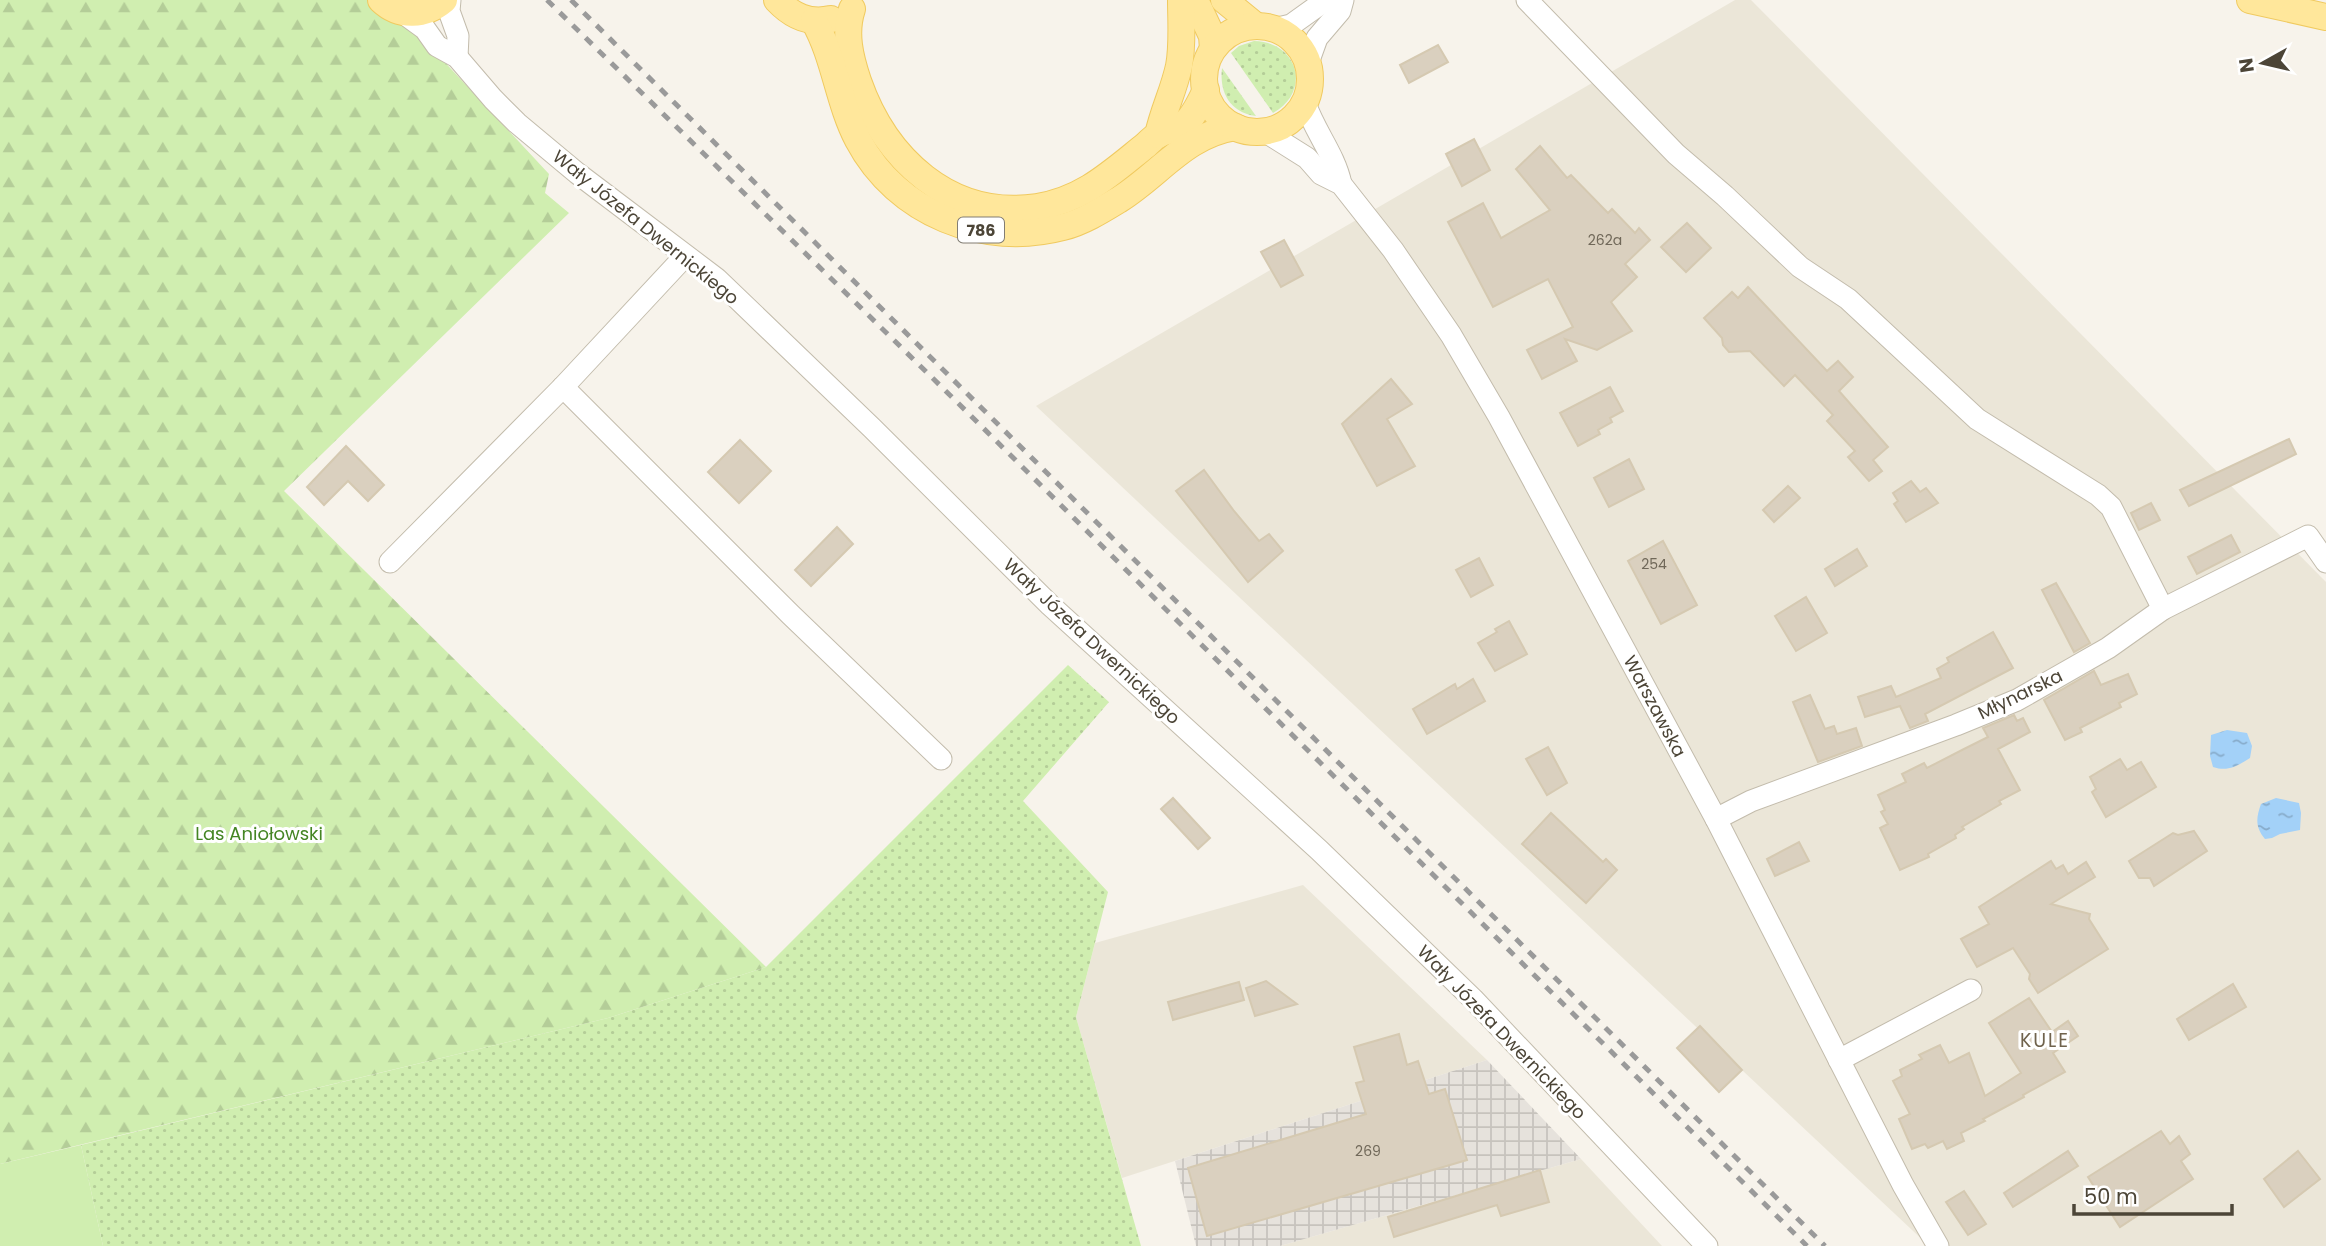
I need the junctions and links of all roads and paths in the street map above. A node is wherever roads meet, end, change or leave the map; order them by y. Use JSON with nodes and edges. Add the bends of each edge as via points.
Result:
{"nodes":[{"id":1,"x":447,"y":0,"type":"edge"},
{"id":2,"x":777,"y":0,"type":"edge"},
{"id":3,"x":1181,"y":0,"type":"edge"},
{"id":4,"x":1195,"y":0,"type":"edge"},
{"id":5,"x":1223,"y":0,"type":"edge"},
{"id":6,"x":1325,"y":0,"type":"edge"},
{"id":7,"x":1343,"y":0,"type":"edge"},
{"id":8,"x":1527,"y":0,"type":"edge"},
{"id":9,"x":2250,"y":0,"type":"edge"},
{"id":10,"x":856,"y":5,"type":"edge"},
{"id":11,"x":392,"y":6,"type":"edge"},
{"id":12,"x":2326,"y":17,"type":"edge"},
{"id":13,"x":814,"y":21,"type":"junction"},
{"id":14,"x":1265,"y":28,"type":"junction"},
{"id":15,"x":1213,"y":50,"type":"junction"},
{"id":16,"x":457,"y":57,"type":"junction"},
{"id":17,"x":1308,"y":63,"type":"junction"},
{"id":18,"x":1206,"y":90,"type":"junction"},
{"id":19,"x":1304,"y":103,"type":"junction"},
{"id":20,"x":1236,"y":127,"type":"junction"},
{"id":21,"x":1264,"y":131,"type":"junction"},
{"id":22,"x":1158,"y":135,"type":"junction"},
{"id":23,"x":1342,"y":184,"type":"junction"},
{"id":24,"x":685,"y":256,"type":"junction"},
{"id":25,"x":563,"y":387,"type":"junction"},
{"id":26,"x":390,"y":562,"type":"dead end"},
{"id":27,"x":2326,"y":562,"type":"edge"},
{"id":28,"x":2163,"y":609,"type":"junction"},
{"id":29,"x":941,"y":759,"type":"dead end"},
{"id":30,"x":1716,"y":819,"type":"junction"},
{"id":31,"x":1971,"y":990,"type":"dead end"},
{"id":32,"x":1839,"y":1059,"type":"junction"},
{"id":33,"x":1707,"y":1246,"type":"edge"},
{"id":34,"x":1938,"y":1246,"type":"edge"}],
"edges":[{"from":1,"to":11,"type":"main road","via":[[425,12]]},
{"from":1,"to":16,"type":"street","via":[[458,36]]},
{"from":2,"to":13,"type":"main road","via":[[786,10]]},
{"from":3,"to":22,"type":"main road","via":[[1180,64]]},
{"from":4,"to":15,"type":"main road","via":[[1212,36]]},
{"from":5,"to":14,"type":"main road"},
{"from":6,"to":14,"type":"street","via":[[1291,25]]},
{"from":7,"to":17,"type":"street","via":[[1340,11],[1317,38]]},
{"from":8,"to":28,"type":"street","via":[[1676,154],[1800,267],[1849,299],[1977,419],[2111,507]]},
{"from":9,"to":12,"type":"main road"},
{"from":10,"to":13,"type":"main road","via":[[840,16]]},
{"from":10,"to":22,"type":"main road","via":[[847,23],[849,48],[866,102],[902,159],[950,194],[1010,208],[1065,200],[1095,186]]},
{"from":11,"to":16,"type":"street","name":"Wały Józefa Dwernickiego","via":[[425,29],[437,46]]},
{"from":13,"to":20,"type":"main road","number":"786","via":[[844,108],[875,166],[915,204],[978,230],[1035,232],[1064,227],[1124,197],[1183,149],[1209,134]]},
{"from":14,"to":15,"type":"main road","via":[[1240,29]]},
{"from":14,"to":17,"type":"main road","via":[[1289,36]]},
{"from":15,"to":18,"type":"main road","via":[[1206,69]]},
{"from":16,"to":24,"type":"street","name":"Wały Józefa Dwernickiego","via":[[517,123]]},
{"from":17,"to":19,"type":"main road"},
{"from":18,"to":20,"type":"main road","via":[[1222,119]]},
{"from":18,"to":22,"type":"main road","via":[[1198,108],[1182,125]]},
{"from":19,"to":21,"type":"main road","via":[[1280,127]]},
{"from":19,"to":23,"type":"street","name":"Warszawska","via":[[1337,164]]},
{"from":20,"to":21,"type":"main road"},
{"from":21,"to":23,"type":"street","name":"Warszawska","via":[[1307,158],[1321,174]]},
{"from":23,"to":30,"type":"street","name":"Warszawska","via":[[1451,335]]},
{"from":24,"to":25,"type":"street"},
{"from":24,"to":33,"type":"street","name":"Wały Józefa Dwernickiego","via":[[717,279],[1051,605],[1319,850],[1473,999]]},
{"from":25,"to":26,"type":"street"},
{"from":25,"to":29,"type":"street"},
{"from":27,"to":28,"type":"street","name":"Młynarska","via":[[2308,536]]},
{"from":28,"to":30,"type":"street","name":"Młynarska","via":[[2108,648],[2017,700],[1751,801]]},
{"from":30,"to":32,"type":"street","name":"Warszawska"},
{"from":31,"to":32,"type":"street"},
{"from":32,"to":34,"type":"street","name":"Warszawska"}]}
